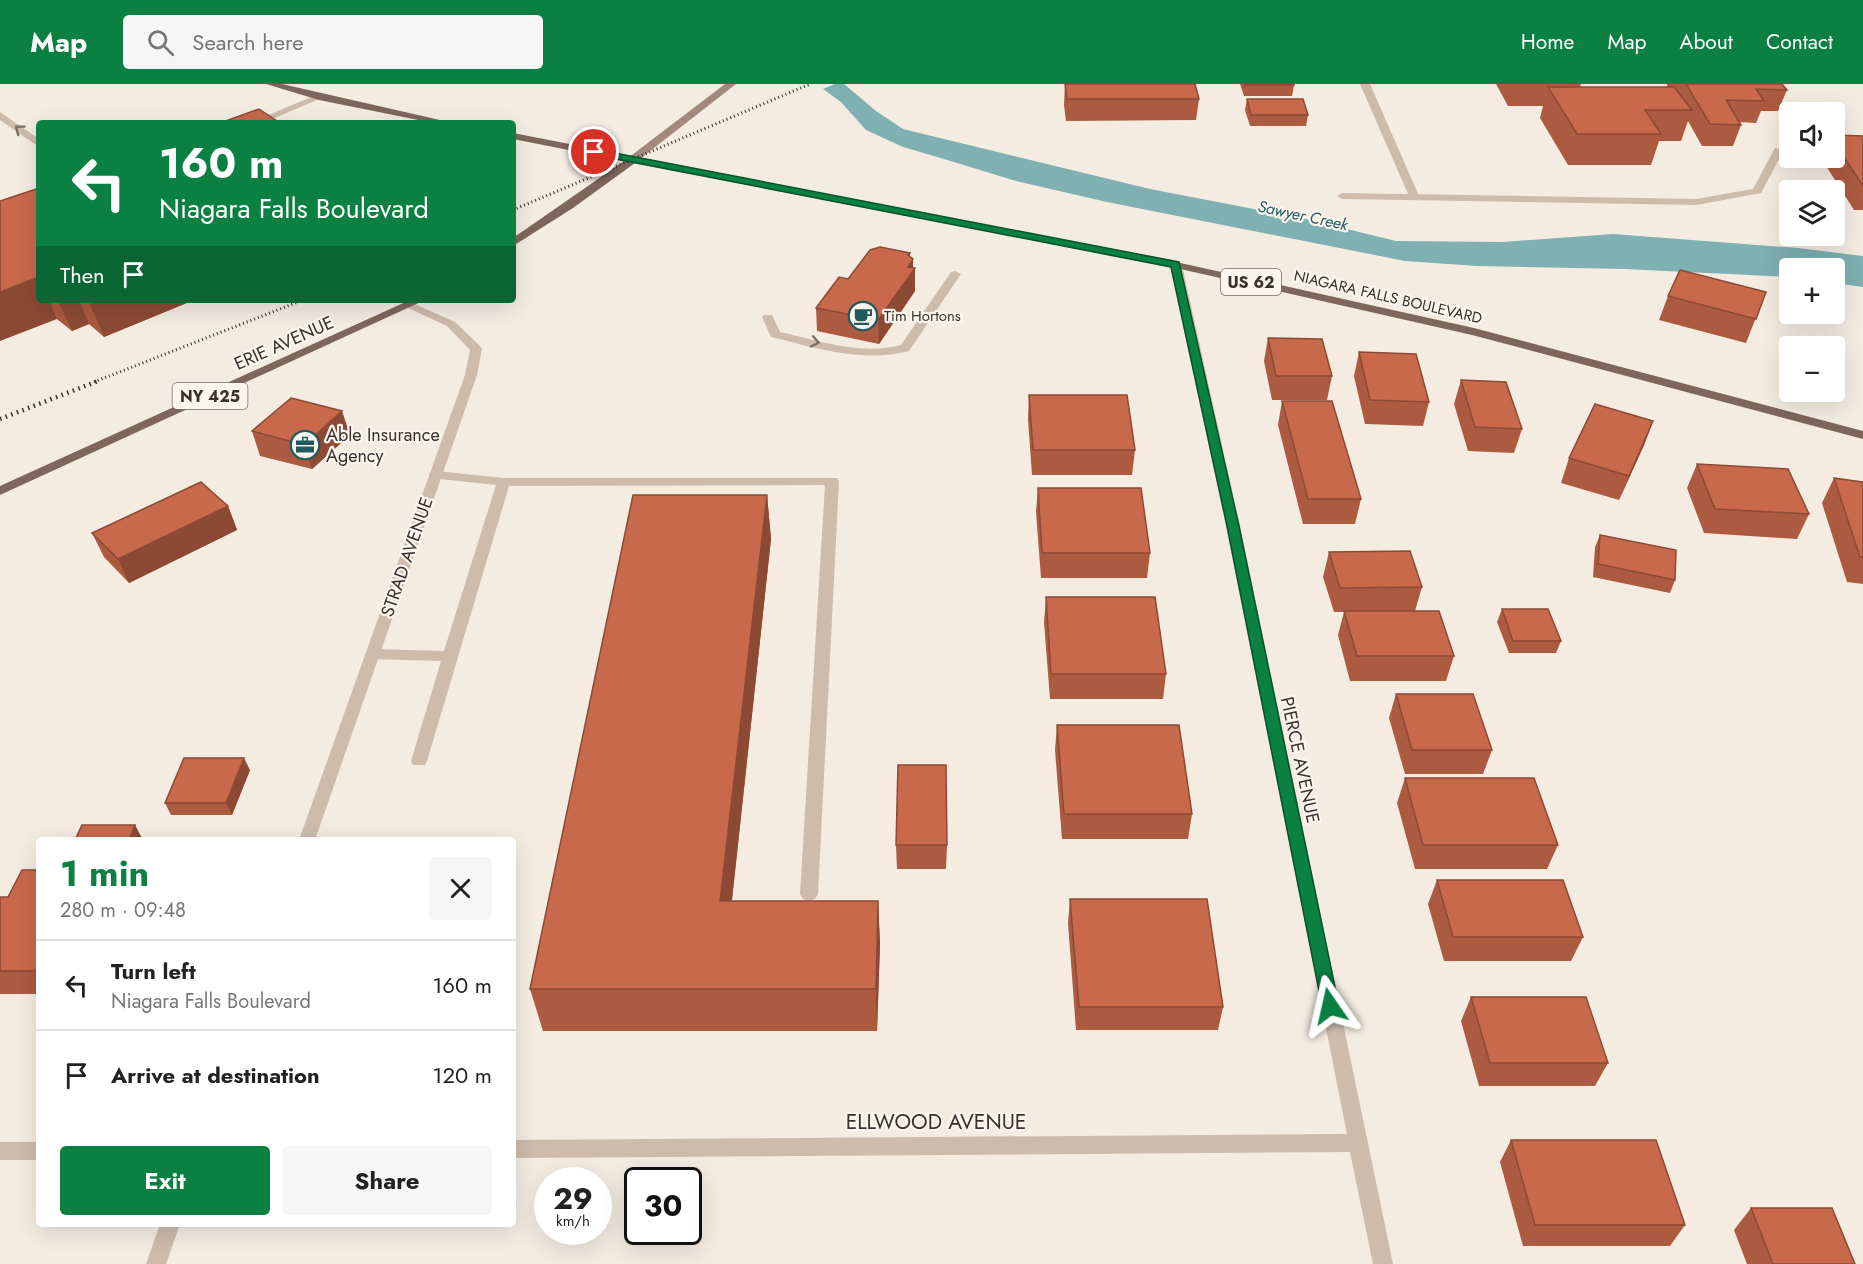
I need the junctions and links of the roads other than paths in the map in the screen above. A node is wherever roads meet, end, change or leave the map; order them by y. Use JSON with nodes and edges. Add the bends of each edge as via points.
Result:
{"nodes":[{"id":1,"x":271,"y":84,"type":"edge"},
{"id":2,"x":731,"y":84,"type":"edge"},
{"id":3,"x":1365,"y":84,"type":"edge"},
{"id":4,"x":319,"y":97,"type":"junction"},
{"id":5,"x":0,"y":115,"type":"edge"},
{"id":6,"x":262,"y":120,"type":"edge"},
{"id":7,"x":433,"y":120,"type":"edge"},
{"id":8,"x":516,"y":137,"type":"edge"},
{"id":9,"x":36,"y":142,"type":"edge"},
{"id":10,"x":1779,"y":150,"type":"dead end"},
{"id":11,"x":632,"y":160,"type":"junction"},
{"id":12,"x":1342,"y":196,"type":"dead end"},
{"id":13,"x":1414,"y":196,"type":"junction"},
{"id":14,"x":516,"y":241,"type":"edge"},
{"id":15,"x":1176,"y":265,"type":"junction"},
{"id":16,"x":955,"y":274,"type":"dead end"},
{"id":17,"x":415,"y":303,"type":"edge"},
{"id":18,"x":768,"y":318,"type":"dead end"},
{"id":19,"x":1863,"y":435,"type":"edge"},
{"id":20,"x":436,"y":476,"type":"junction"},
{"id":21,"x":504,"y":482,"type":"junction"},
{"id":22,"x":0,"y":491,"type":"edge"},
{"id":23,"x":372,"y":654,"type":"junction"},
{"id":24,"x":450,"y":656,"type":"junction"},
{"id":25,"x":419,"y":761,"type":"dead end"},
{"id":26,"x":307,"y":837,"type":"edge"},
{"id":27,"x":809,"y":894,"type":"dead end"},
{"id":28,"x":1358,"y":1143,"type":"junction"},
{"id":29,"x":516,"y":1149,"type":"edge"},
{"id":30,"x":0,"y":1151,"type":"edge"},
{"id":31,"x":36,"y":1151,"type":"edge"},
{"id":32,"x":169,"y":1227,"type":"edge"},
{"id":33,"x":156,"y":1264,"type":"edge"},
{"id":34,"x":1383,"y":1264,"type":"edge"}],
"edges":[{"from":1,"to":4,"type":"main road"},
{"from":2,"to":11,"type":"main road"},
{"from":3,"to":13,"type":"street"},
{"from":4,"to":6,"type":"street"},
{"from":4,"to":7,"type":"main road"},
{"from":9,"to":5,"type":"street","one_way":true},
{"from":8,"to":11,"type":"main road","name":"NIAGARA FALLS BOULEVARD","number":"US 62"},
{"from":10,"to":13,"type":"street","via":[[1757,191],[1696,202]]},
{"from":11,"to":14,"type":"main road"},
{"from":11,"to":15,"type":"main road","name":"NIAGARA FALLS BOULEVARD","number":"US 62"},
{"from":12,"to":13,"type":"street"},
{"from":15,"to":19,"type":"main road","name":"NIAGARA FALLS BOULEVARD","number":"US 62","via":[[1473,332]]},
{"from":15,"to":28,"type":"street","name":"PIERCE AVENUE"},
{"from":18,"to":16,"type":"street","one_way":true,"via":[[775,334],[875,354],[893,353],[905,348]]},
{"from":17,"to":20,"type":"street","name":"STRAD AVENUE","via":[[451,324],[476,349],[471,375]]},
{"from":17,"to":22,"type":"main road","name":"ERIE AVENUE","number":"NY 425"},
{"from":20,"to":21,"type":"street"},
{"from":20,"to":23,"type":"street","name":"STRAD AVENUE"},
{"from":21,"to":24,"type":"street"},
{"from":21,"to":27,"type":"street","via":[[832,481]]},
{"from":23,"to":24,"type":"street"},
{"from":23,"to":26,"type":"street","name":"STRAD AVENUE"},
{"from":24,"to":25,"type":"street"},
{"from":28,"to":29,"type":"street","name":"ELLWOOD AVENUE"},
{"from":28,"to":34,"type":"street","name":"PIERCE AVENUE"},
{"from":30,"to":31,"type":"street"},
{"from":32,"to":33,"type":"street"}]}
